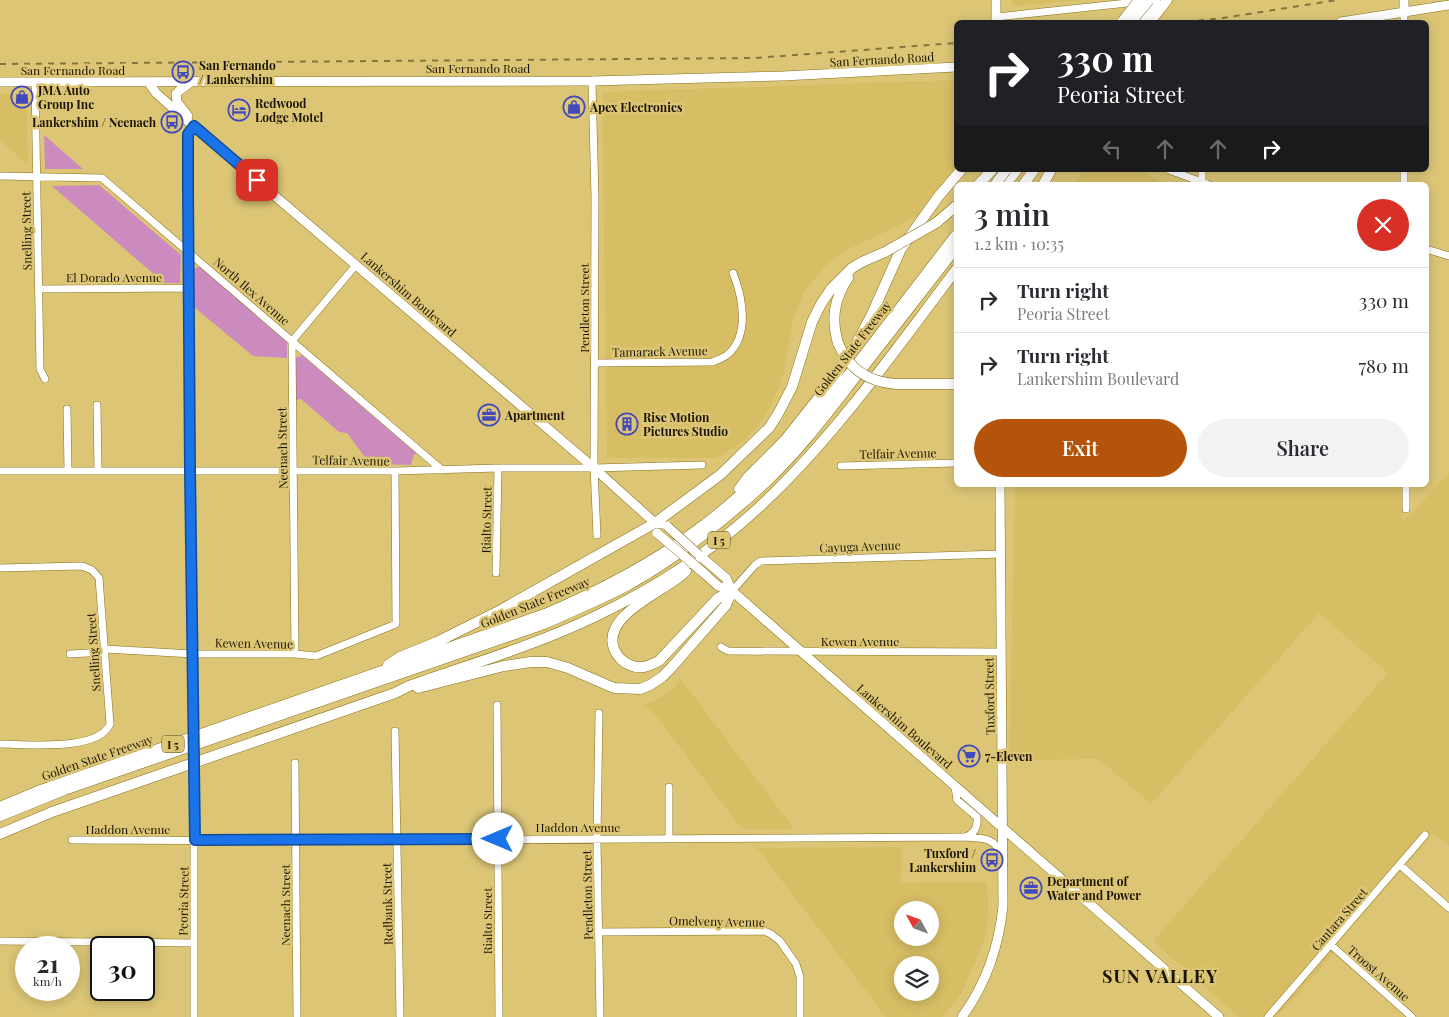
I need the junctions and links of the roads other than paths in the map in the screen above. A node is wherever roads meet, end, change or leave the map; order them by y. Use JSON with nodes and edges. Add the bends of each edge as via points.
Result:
{"nodes":[{"id":1,"x":996,"y":0,"type":"edge"},
{"id":2,"x":1139,"y":0,"type":"edge"},
{"id":3,"x":1149,"y":0,"type":"edge"},
{"id":4,"x":1155,"y":0,"type":"edge"},
{"id":5,"x":1167,"y":0,"type":"edge"},
{"id":6,"x":1404,"y":0,"type":"edge"},
{"id":7,"x":1449,"y":5,"type":"edge"},
{"id":8,"x":1404,"y":12,"type":"junction"},
{"id":9,"x":996,"y":20,"type":"edge"},
{"id":10,"x":1124,"y":20,"type":"edge"},
{"id":11,"x":1133,"y":20,"type":"edge"},
{"id":12,"x":1140,"y":20,"type":"edge"},
{"id":13,"x":1152,"y":20,"type":"edge"},
{"id":14,"x":1354,"y":20,"type":"edge"},
{"id":15,"x":1404,"y":20,"type":"edge"},
{"id":16,"x":954,"y":67,"type":"edge"},
{"id":17,"x":592,"y":81,"type":"junction"},
{"id":18,"x":0,"y":82,"type":"edge"},
{"id":19,"x":36,"y":82,"type":"junction"},
{"id":20,"x":191,"y":82,"type":"junction"},
{"id":21,"x":149,"y":83,"type":"junction"},
{"id":22,"x":194,"y":126,"type":"junction"},
{"id":23,"x":959,"y":172,"type":"edge"},
{"id":24,"x":991,"y":172,"type":"edge"},
{"id":25,"x":1028,"y":172,"type":"edge"},
{"id":26,"x":1174,"y":172,"type":"edge"},
{"id":27,"x":1202,"y":172,"type":"edge"},
{"id":28,"x":0,"y":176,"type":"edge"},
{"id":29,"x":36,"y":177,"type":"junction"},
{"id":30,"x":1012,"y":178,"type":"edge"},
{"id":31,"x":981,"y":182,"type":"edge"},
{"id":32,"x":1202,"y":182,"type":"joint"},
{"id":33,"x":954,"y":208,"type":"edge"},
{"id":34,"x":954,"y":238,"type":"edge"},
{"id":35,"x":1429,"y":250,"type":"edge"},
{"id":36,"x":189,"y":251,"type":"junction"},
{"id":37,"x":954,"y":251,"type":"edge"},
{"id":38,"x":885,"y":252,"type":"junction"},
{"id":39,"x":1449,"y":256,"type":"edge"},
{"id":40,"x":954,"y":259,"type":"edge"},
{"id":41,"x":356,"y":265,"type":"junction"},
{"id":42,"x":733,"y":273,"type":"dead end"},
{"id":43,"x":954,"y":273,"type":"edge"},
{"id":44,"x":39,"y":288,"type":"junction"},
{"id":45,"x":189,"y":288,"type":"junction"},
{"id":46,"x":292,"y":340,"type":"junction"},
{"id":47,"x":595,"y":363,"type":"junction"},
{"id":48,"x":44,"y":379,"type":"dead end"},
{"id":49,"x":954,"y":384,"type":"edge"},
{"id":50,"x":97,"y":405,"type":"dead end"},
{"id":51,"x":65,"y":412,"type":"dead end"},
{"id":52,"x":954,"y":463,"type":"edge"},
{"id":53,"x":702,"y":465,"type":"dead end"},
{"id":54,"x":841,"y":466,"type":"dead end"},
{"id":55,"x":498,"y":468,"type":"junction"},
{"id":56,"x":594,"y":468,"type":"junction"},
{"id":57,"x":68,"y":470,"type":"junction"},
{"id":58,"x":190,"y":470,"type":"junction"},
{"id":59,"x":294,"y":470,"type":"junction"},
{"id":60,"x":442,"y":470,"type":"junction"},
{"id":61,"x":0,"y":471,"type":"edge"},
{"id":62,"x":98,"y":471,"type":"junction"},
{"id":63,"x":395,"y":472,"type":"junction"},
{"id":64,"x":1000,"y":487,"type":"edge"},
{"id":65,"x":1406,"y":487,"type":"edge"},
{"id":66,"x":730,"y":503,"type":"junction"},
{"id":67,"x":1406,"y":509,"type":"dead end"},
{"id":68,"x":656,"y":528,"type":"junction"},
{"id":69,"x":597,"y":535,"type":"dead end"},
{"id":70,"x":1002,"y":554,"type":"junction"},
{"id":71,"x":694,"y":558,"type":"junction"},
{"id":72,"x":0,"y":568,"type":"edge"},
{"id":73,"x":496,"y":572,"type":"dead end"},
{"id":74,"x":732,"y":591,"type":"junction"},
{"id":75,"x":721,"y":647,"type":"dead end"},
{"id":76,"x":105,"y":651,"type":"junction"},
{"id":77,"x":802,"y":652,"type":"junction"},
{"id":78,"x":1001,"y":652,"type":"junction"},
{"id":79,"x":70,"y":654,"type":"dead end"},
{"id":80,"x":193,"y":654,"type":"junction"},
{"id":81,"x":295,"y":654,"type":"junction"},
{"id":82,"x":376,"y":673,"type":"junction"},
{"id":83,"x":395,"y":693,"type":"junction"},
{"id":84,"x":498,"y":705,"type":"dead end"},
{"id":85,"x":599,"y":713,"type":"dead end"},
{"id":86,"x":395,"y":731,"type":"dead end"},
{"id":87,"x":0,"y":744,"type":"edge"},
{"id":88,"x":295,"y":764,"type":"dead end"},
{"id":89,"x":955,"y":786,"type":"junction"},
{"id":90,"x":669,"y":787,"type":"dead end"},
{"id":91,"x":0,"y":807,"type":"edge"},
{"id":92,"x":0,"y":816,"type":"edge"},
{"id":93,"x":0,"y":820,"type":"edge"},
{"id":94,"x":1003,"y":828,"type":"junction"},
{"id":95,"x":0,"y":834,"type":"edge"},
{"id":96,"x":1424,"y":835,"type":"dead end"},
{"id":97,"x":964,"y":837,"type":"junction"},
{"id":98,"x":669,"y":838,"type":"junction"},
{"id":99,"x":397,"y":839,"type":"junction"},
{"id":100,"x":498,"y":839,"type":"junction"},
{"id":101,"x":597,"y":839,"type":"junction"},
{"id":102,"x":72,"y":840,"type":"dead end"},
{"id":103,"x":195,"y":840,"type":"junction"},
{"id":104,"x":296,"y":841,"type":"junction"},
{"id":105,"x":1004,"y":858,"type":"junction"},
{"id":106,"x":1400,"y":865,"type":"junction"},
{"id":107,"x":1449,"y":908,"type":"edge"},
{"id":108,"x":598,"y":932,"type":"junction"},
{"id":109,"x":0,"y":941,"type":"edge"},
{"id":110,"x":194,"y":943,"type":"junction"},
{"id":111,"x":1331,"y":945,"type":"junction"},
{"id":112,"x":194,"y":1017,"type":"edge"},
{"id":113,"x":297,"y":1017,"type":"edge"},
{"id":114,"x":400,"y":1017,"type":"edge"},
{"id":115,"x":499,"y":1017,"type":"edge"},
{"id":116,"x":600,"y":1017,"type":"edge"},
{"id":117,"x":800,"y":1017,"type":"edge"},
{"id":118,"x":962,"y":1017,"type":"edge"},
{"id":119,"x":1219,"y":1017,"type":"edge"},
{"id":120,"x":1268,"y":1017,"type":"edge"},
{"id":121,"x":1412,"y":1017,"type":"edge"}],
"edges":[{"from":1,"to":9,"type":"main road"},
{"from":2,"to":10,"type":"highway","bridge":true},
{"from":3,"to":11,"type":"highway","bridge":true},
{"from":4,"to":9,"type":"street"},
{"from":4,"to":12,"type":"highway"},
{"from":5,"to":13,"type":"highway"},
{"from":6,"to":8,"type":"main road"},
{"from":7,"to":8,"type":"main road"},
{"from":8,"to":14,"type":"main road"},
{"from":8,"to":15,"type":"street"},
{"from":16,"to":17,"type":"main road","name":"San Fernando Road"},
{"from":17,"to":20,"type":"main road","name":"San Fernando Road"},
{"from":17,"to":47,"type":"street","name":"Pendleton Street"},
{"from":18,"to":19,"type":"main road","name":"San Fernando Road"},
{"from":19,"to":21,"type":"main road","name":"San Fernando Road"},
{"from":19,"to":29,"type":"street","name":"Snelling Street"},
{"from":20,"to":21,"type":"main road","name":"San Fernando Road"},
{"from":20,"to":22,"type":"main road","via":[[180,90],[176,98]]},
{"from":21,"to":22,"type":"main road","name":"Lankershim Boulevard"},
{"from":22,"to":36,"type":"street","name":"Peoria Street","via":[[188,134]]},
{"from":22,"to":41,"type":"main road","name":"Lankershim Boulevard"},
{"from":23,"to":66,"type":"highway","via":[[901,249],[871,316],[832,382],[785,440],[748,477]]},
{"from":24,"to":31,"type":"highway"},
{"from":25,"to":30,"type":"highway"},
{"from":26,"to":32,"type":"street"},
{"from":27,"to":32,"type":"street"},
{"from":28,"to":29,"type":"street","name":"North Ilex Avenue"},
{"from":29,"to":36,"type":"street","name":"North Ilex Avenue","via":[[102,178]]},
{"from":29,"to":44,"type":"street","name":"Snelling Street"},
{"from":33,"to":38,"type":"highway","bridge":true,"via":[[936,223]]},
{"from":34,"to":66,"type":"highway","name":"Golden State Freeway","number":"I 5","via":[[792,443]]},
{"from":35,"to":39,"type":"street"},
{"from":36,"to":45,"type":"street","name":"Peoria Street"},
{"from":36,"to":46,"type":"street","name":"North Ilex Avenue"},
{"from":37,"to":92,"type":"highway","via":[[785,463],[710,529],[631,583],[544,624],[64,790]]},
{"from":38,"to":49,"type":"highway","bridge":true,"via":[[856,270],[838,297],[834,318],[838,342],[846,360],[860,373],[877,381]]},
{"from":38,"to":68,"type":"highway","via":[[852,268],[820,304],[792,387],[769,428],[720,475]]},
{"from":40,"to":93,"type":"highway","via":[[842,405],[783,472],[707,538],[644,581],[547,627],[70,792]]},
{"from":41,"to":46,"type":"street"},
{"from":41,"to":56,"type":"main road","name":"Lankershim Boulevard"},
{"from":42,"to":47,"type":"street","name":"Tamarack Avenue","via":[[740,289],[741,332],[726,356],[713,362]]},
{"from":43,"to":71,"type":"highway","number":"I 5","via":[[825,440],[774,494]]},
{"from":44,"to":45,"type":"street","name":"El Dorado Avenue"},
{"from":44,"to":48,"type":"street","name":"Snelling Street","via":[[40,369]]},
{"from":45,"to":58,"type":"street","name":"Peoria Street"},
{"from":46,"to":59,"type":"street","name":"Neenach Street"},
{"from":46,"to":60,"type":"street","name":"North Ilex Avenue"},
{"from":47,"to":56,"type":"street","name":"Pendleton Street"},
{"from":50,"to":62,"type":"street"},
{"from":51,"to":57,"type":"street"},
{"from":52,"to":54,"type":"street","name":"Telfair Avenue"},
{"from":53,"to":56,"type":"street","name":"Telfair Avenue"},
{"from":55,"to":56,"type":"street","name":"Telfair Avenue"},
{"from":55,"to":60,"type":"street","name":"Telfair Avenue"},
{"from":55,"to":73,"type":"street","name":"Rialto Street"},
{"from":56,"to":68,"type":"main road","name":"Lankershim Boulevard"},
{"from":56,"to":69,"type":"street","name":"Pendleton Street"},
{"from":57,"to":61,"type":"street","name":"Telfair Avenue"},
{"from":57,"to":62,"type":"street","name":"Telfair Avenue"},
{"from":58,"to":59,"type":"street","name":"Telfair Avenue"},
{"from":58,"to":62,"type":"street","name":"Telfair Avenue"},
{"from":58,"to":80,"type":"street","name":"Peoria Street"},
{"from":59,"to":63,"type":"street","name":"Telfair Avenue"},
{"from":59,"to":81,"type":"street","name":"Neenach Street"},
{"from":60,"to":63,"type":"street","name":"Telfair Avenue"},
{"from":63,"to":81,"type":"street","name":"Kewen Avenue","via":[[396,624],[316,656]]},
{"from":64,"to":70,"type":"main road","name":"Tuxford Street"},
{"from":65,"to":67,"type":"street"},
{"from":66,"to":82,"type":"highway","name":"Golden State Freeway","number":"I 5","via":[[665,553],[588,595],[536,618]]},
{"from":68,"to":74,"type":"main road","name":"Lankershim Boulevard","bridge":true,"via":[[718,586]]},
{"from":68,"to":74,"type":"main road","name":"Lankershim Boulevard","bridge":true,"via":[[666,526],[726,578]]},
{"from":68,"to":82,"type":"highway","via":[[497,612],[400,657]]},
{"from":70,"to":74,"type":"street","name":"Cayuga Avenue","via":[[761,561]]},
{"from":70,"to":78,"type":"main road","name":"Tuxford Street"},
{"from":71,"to":74,"type":"highway","via":[[685,573],[620,620],[613,646],[623,662],[640,668],[659,661],[718,598]]},
{"from":71,"to":83,"type":"highway","number":"I 5","via":[[595,616]]},
{"from":72,"to":76,"type":"street","name":"Snelling Street","via":[[82,566],[92,570],[99,578]]},
{"from":74,"to":77,"type":"main road","name":"Lankershim Boulevard"},
{"from":74,"to":83,"type":"highway","via":[[726,605],[672,667],[662,677],[640,689],[614,688],[568,668],[547,662],[531,662]]},
{"from":75,"to":77,"type":"street","name":"Kewen Avenue","via":[[728,651]]},
{"from":76,"to":79,"type":"street","name":"Kewen Avenue"},
{"from":76,"to":80,"type":"street","name":"Kewen Avenue"},
{"from":76,"to":87,"type":"street","name":"Snelling Street","via":[[110,724],[107,730],[69,744]]},
{"from":77,"to":78,"type":"street","name":"Kewen Avenue"},
{"from":77,"to":89,"type":"main road","name":"Lankershim Boulevard"},
{"from":78,"to":94,"type":"main road","name":"Tuxford Street"},
{"from":80,"to":81,"type":"street","name":"Kewen Avenue"},
{"from":80,"to":103,"type":"street","name":"Peoria Street","bridge":true},
{"from":82,"to":91,"type":"highway","name":"Golden State Freeway","number":"I 5"},
{"from":83,"to":95,"type":"highway","number":"I 5","via":[[52,812]]},
{"from":84,"to":100,"type":"street","name":"Rialto Street"},
{"from":85,"to":101,"type":"street","name":"Pendleton Street"},
{"from":86,"to":99,"type":"street","name":"Redbank Street"},
{"from":88,"to":104,"type":"street","name":"Neenach Street"},
{"from":89,"to":94,"type":"main road","name":"Lankershim Boulevard"},
{"from":89,"to":97,"type":"street","via":[[957,800],[977,818],[974,832]]},
{"from":90,"to":98,"type":"street"},
{"from":94,"to":105,"type":"main road","name":"Tuxford Street"},
{"from":94,"to":119,"type":"main road","name":"Lankershim Boulevard"},
{"from":96,"to":106,"type":"street","name":"Cantara Street"},
{"from":97,"to":98,"type":"street","name":"Haddon Avenue"},
{"from":97,"to":105,"type":"street","name":"Haddon Avenue","via":[[978,837],[997,845]]},
{"from":98,"to":101,"type":"street","name":"Haddon Avenue"},
{"from":99,"to":100,"type":"street","name":"Haddon Avenue"},
{"from":99,"to":104,"type":"street","name":"Haddon Avenue"},
{"from":99,"to":114,"type":"street","name":"Redbank Street"},
{"from":100,"to":101,"type":"street","name":"Haddon Avenue"},
{"from":100,"to":115,"type":"street","name":"Rialto Street"},
{"from":101,"to":108,"type":"street","name":"Pendleton Street"},
{"from":102,"to":103,"type":"street","name":"Haddon Avenue"},
{"from":103,"to":104,"type":"street","name":"Haddon Avenue"},
{"from":103,"to":110,"type":"street","name":"Peoria Street"},
{"from":104,"to":113,"type":"street","name":"Neenach Street"},
{"from":105,"to":118,"type":"main road","name":"Tuxford Street","via":[[1002,922],[978,993]]},
{"from":106,"to":107,"type":"street"},
{"from":106,"to":111,"type":"street","name":"Cantara Street"},
{"from":108,"to":116,"type":"street","name":"Pendleton Street"},
{"from":108,"to":117,"type":"street","name":"Omelveny Avenue","via":[[764,930],[780,941],[796,964],[800,978]]},
{"from":109,"to":110,"type":"street"},
{"from":110,"to":112,"type":"street","name":"Peoria Street"},
{"from":111,"to":120,"type":"street","name":"Cantara Street"},
{"from":111,"to":121,"type":"street","name":"Troost Avenue"}]}
